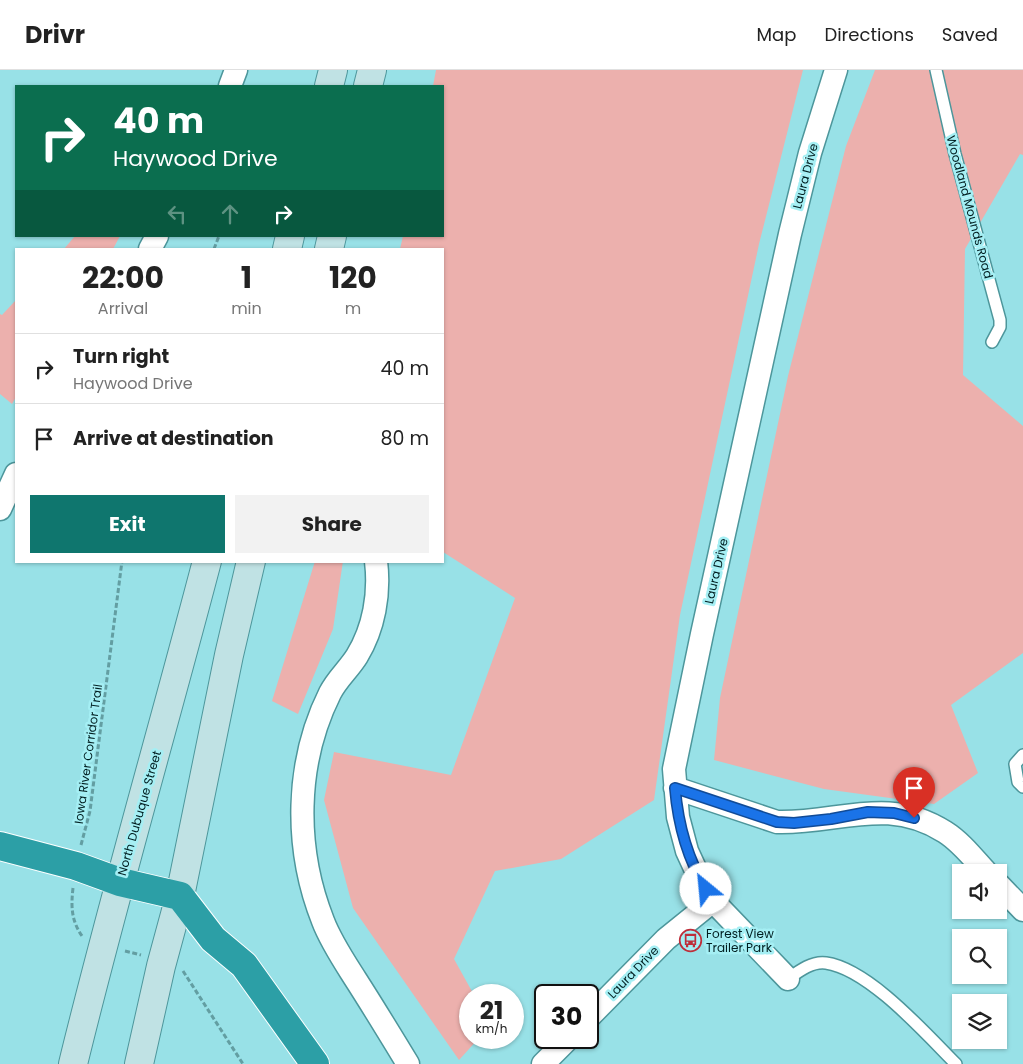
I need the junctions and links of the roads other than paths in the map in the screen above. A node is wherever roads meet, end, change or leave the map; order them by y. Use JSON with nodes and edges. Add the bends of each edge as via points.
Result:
{"nodes":[{"id":1,"x":236,"y":70,"type":"edge"},
{"id":2,"x":333,"y":70,"type":"edge"},
{"id":3,"x":372,"y":70,"type":"edge"},
{"id":4,"x":836,"y":70,"type":"edge"},
{"id":5,"x":936,"y":70,"type":"edge"},
{"id":6,"x":230,"y":85,"type":"edge"},
{"id":7,"x":329,"y":85,"type":"edge"},
{"id":8,"x":368,"y":85,"type":"edge"},
{"id":9,"x":992,"y":342,"type":"dead end"},
{"id":10,"x":15,"y":476,"type":"edge"},
{"id":11,"x":0,"y":509,"type":"edge"},
{"id":12,"x":205,"y":563,"type":"edge"},
{"id":13,"x":251,"y":563,"type":"edge"},
{"id":14,"x":376,"y":563,"type":"edge"},
{"id":15,"x":1023,"y":755,"type":"edge"},
{"id":16,"x":1023,"y":787,"type":"edge"},
{"id":17,"x":675,"y":788,"type":"junction"},
{"id":18,"x":0,"y":846,"type":"edge"},
{"id":19,"x":978,"y":864,"type":"edge"},
{"id":20,"x":120,"y":882,"type":"junction"},
{"id":21,"x":1007,"y":893,"type":"edge"},
{"id":22,"x":180,"y":896,"type":"junction"},
{"id":23,"x":713,"y":901,"type":"junction"},
{"id":24,"x":1023,"y":910,"type":"edge"},
{"id":25,"x":788,"y":979,"type":"joint"},
{"id":26,"x":599,"y":1007,"type":"edge"},
{"id":27,"x":558,"y":1049,"type":"edge"},
{"id":28,"x":73,"y":1064,"type":"edge"},
{"id":29,"x":139,"y":1064,"type":"edge"},
{"id":30,"x":315,"y":1064,"type":"edge"},
{"id":31,"x":408,"y":1064,"type":"edge"},
{"id":32,"x":543,"y":1064,"type":"edge"},
{"id":33,"x":956,"y":1064,"type":"edge"}],
"edges":[{"from":1,"to":6,"type":"street"},
{"from":2,"to":7,"type":"main road"},
{"from":3,"to":8,"type":"main road"},
{"from":4,"to":17,"type":"street","name":"Laura Drive","via":[[810,153],[790,234],[674,769]]},
{"from":5,"to":9,"type":"lane","name":"Woodland Mounds Road","via":[[1000,320]]},
{"from":10,"to":11,"type":"street"},
{"from":12,"to":20,"type":"main road","name":"North Dubuque Street"},
{"from":13,"to":22,"type":"main road"},
{"from":14,"to":31,"type":"street","via":[[376,602],[371,625],[356,657],[332,690],[310,744],[302,819],[311,885],[323,921]]},
{"from":15,"to":16,"type":"lane","via":[[1015,764],[1018,782]]},
{"from":17,"to":19,"type":"street","via":[[777,822],[831,819],[868,812],[914,818],[945,832]]},
{"from":17,"to":23,"type":"street","name":"Laura Drive","via":[[687,851]]},
{"from":18,"to":20,"type":"highway","via":[[76,866]]},
{"from":20,"to":22,"type":"highway"},
{"from":20,"to":28,"type":"main road","name":"North Dubuque Street"},
{"from":21,"to":24,"type":"street"},
{"from":22,"to":29,"type":"main road"},
{"from":22,"to":30,"type":"highway","via":[[214,939],[244,966]]},
{"from":23,"to":25,"type":"street"},
{"from":23,"to":26,"type":"street","name":"Laura Drive","via":[[666,938]]},
{"from":25,"to":33,"type":"lane","via":[[805,967],[825,962],[843,968],[883,992]]},
{"from":27,"to":32,"type":"street"}]}
